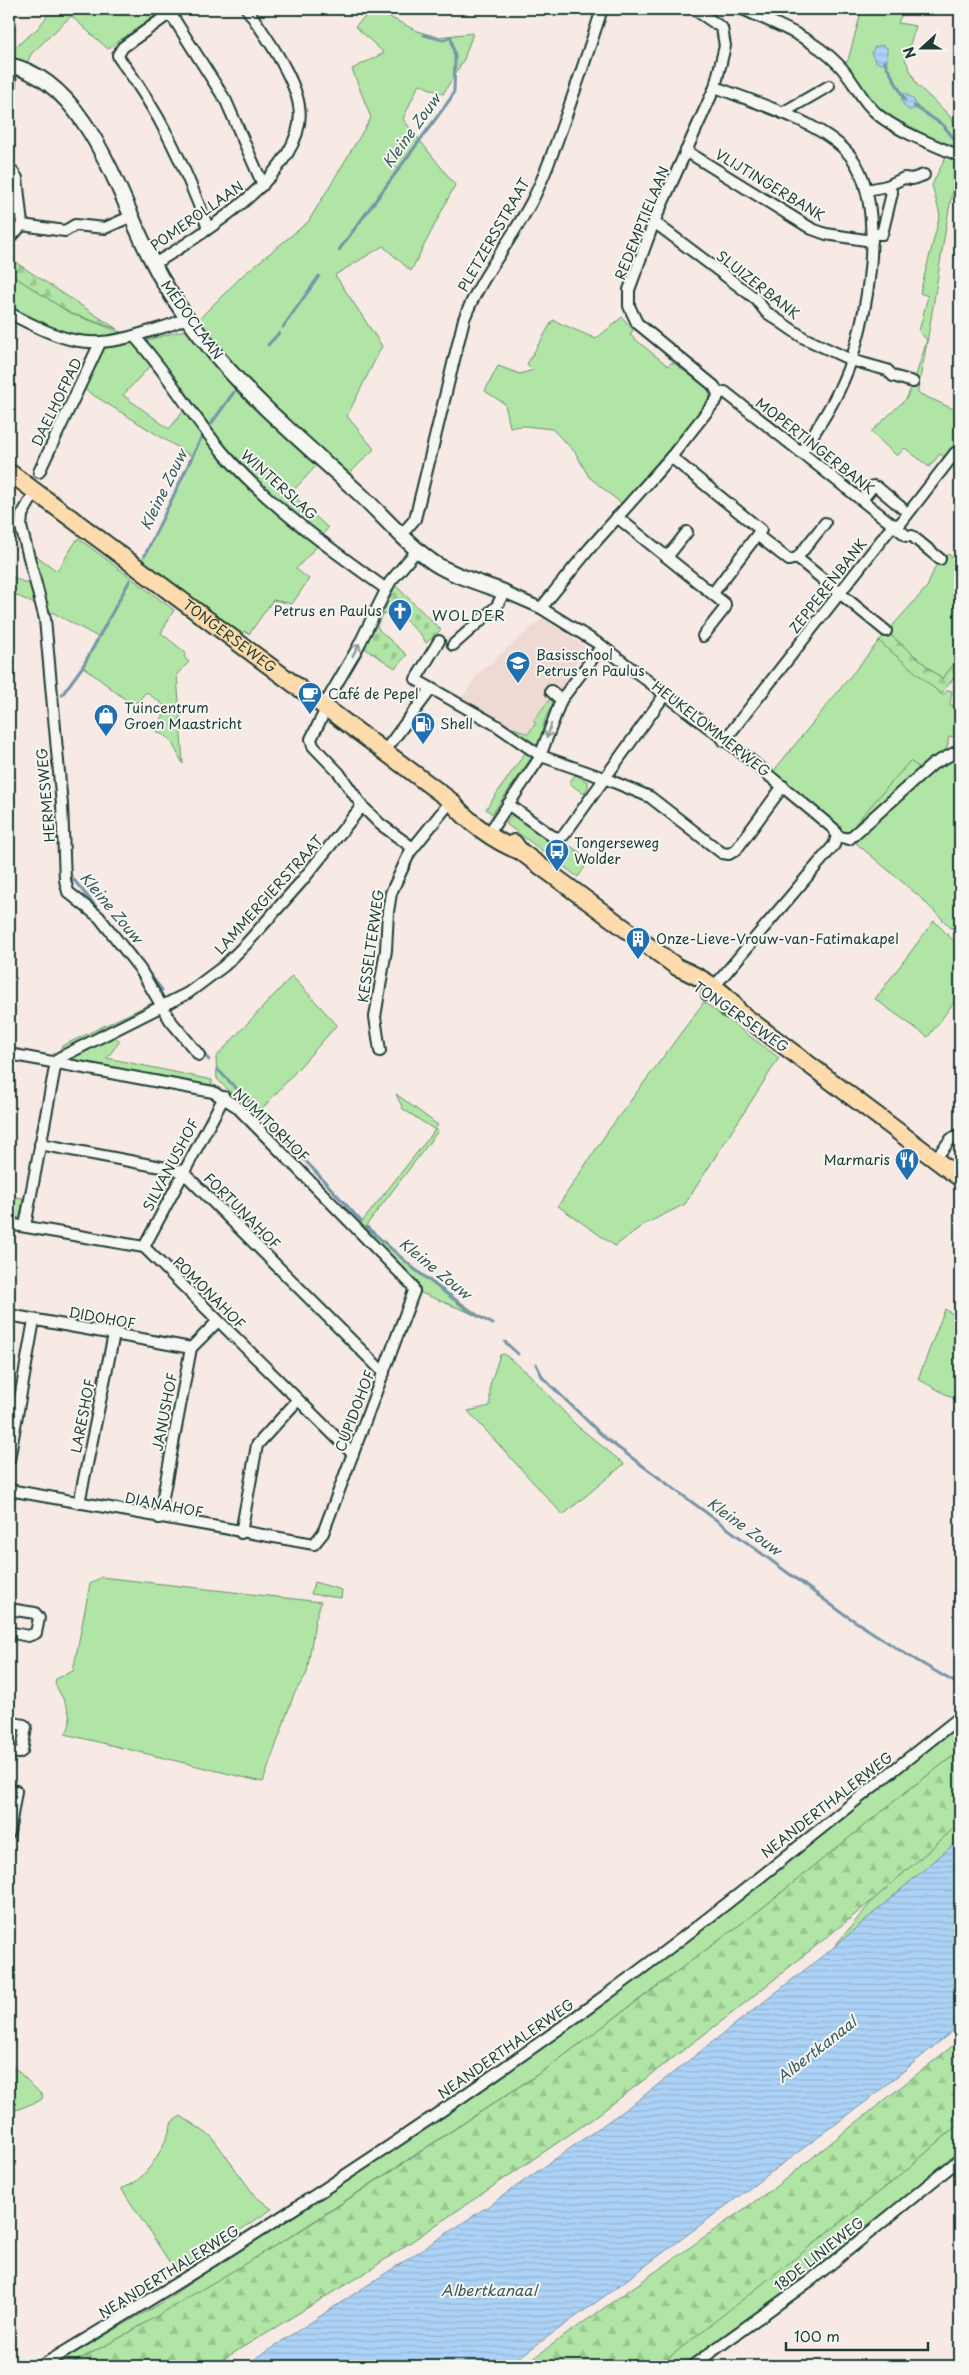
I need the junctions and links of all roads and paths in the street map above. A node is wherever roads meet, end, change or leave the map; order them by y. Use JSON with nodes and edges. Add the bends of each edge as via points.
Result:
{"nodes":[{"id":1,"x":247,"y":9,"type":"edge"},
{"id":2,"x":602,"y":9,"type":"edge"},
{"id":3,"x":694,"y":9,"type":"edge"},
{"id":4,"x":742,"y":9,"type":"edge"},
{"id":5,"x":10,"y":65,"type":"edge"},
{"id":6,"x":829,"y":86,"type":"dead end"},
{"id":7,"x":715,"y":88,"type":"junction"},
{"id":8,"x":9,"y":100,"type":"edge"},
{"id":9,"x":782,"y":113,"type":"junction"},
{"id":10,"x":686,"y":151,"type":"junction"},
{"id":11,"x":960,"y":156,"type":"edge"},
{"id":12,"x":9,"y":170,"type":"edge"},
{"id":13,"x":924,"y":175,"type":"dead end"},
{"id":14,"x":263,"y":184,"type":"junction"},
{"id":15,"x":887,"y":186,"type":"junction"},
{"id":16,"x":867,"y":190,"type":"junction"},
{"id":17,"x":132,"y":216,"type":"junction"},
{"id":18,"x":654,"y":222,"type":"junction"},
{"id":19,"x":22,"y":225,"type":"junction"},
{"id":20,"x":208,"y":228,"type":"junction"},
{"id":21,"x":12,"y":236,"type":"dead end"},
{"id":22,"x":872,"y":238,"type":"junction"},
{"id":23,"x":154,"y":264,"type":"junction"},
{"id":24,"x":9,"y":313,"type":"edge"},
{"id":25,"x":186,"y":317,"type":"junction"},
{"id":26,"x":134,"y":336,"type":"junction"},
{"id":27,"x":100,"y":343,"type":"junction"},
{"id":28,"x":851,"y":360,"type":"junction"},
{"id":29,"x":913,"y":382,"type":"dead end"},
{"id":30,"x":718,"y":394,"type":"junction"},
{"id":31,"x":801,"y":453,"type":"junction"},
{"id":32,"x":955,"y":453,"type":"dead end"},
{"id":33,"x":671,"y":457,"type":"junction"},
{"id":34,"x":9,"y":472,"type":"edge"},
{"id":35,"x":39,"y":472,"type":"dead end"},
{"id":36,"x":35,"y":492,"type":"junction"},
{"id":37,"x":862,"y":500,"type":"junction"},
{"id":38,"x":902,"y":508,"type":"dead end"},
{"id":39,"x":617,"y":517,"type":"junction"},
{"id":40,"x":825,"y":523,"type":"dead end"},
{"id":41,"x":893,"y":525,"type":"junction"},
{"id":42,"x":687,"y":532,"type":"dead end"},
{"id":43,"x":402,"y":534,"type":"junction"},
{"id":44,"x":757,"y":535,"type":"junction"},
{"id":45,"x":418,"y":550,"type":"junction"},
{"id":46,"x":668,"y":556,"type":"junction"},
{"id":47,"x":797,"y":558,"type":"junction"},
{"id":48,"x":940,"y":559,"type":"dead end"},
{"id":49,"x":386,"y":589,"type":"junction"},
{"id":50,"x":504,"y":592,"type":"junction"},
{"id":51,"x":713,"y":593,"type":"junction"},
{"id":52,"x":839,"y":593,"type":"junction"},
{"id":53,"x":541,"y":608,"type":"junction"},
{"id":54,"x":886,"y":631,"type":"dead end"},
{"id":55,"x":703,"y":636,"type":"dead end"},
{"id":56,"x":439,"y":641,"type":"dead end"},
{"id":57,"x":453,"y":645,"type":"dead end"},
{"id":58,"x":602,"y":646,"type":"junction"},
{"id":59,"x":426,"y":686,"type":"junction"},
{"id":60,"x":551,"y":692,"type":"dead end"},
{"id":61,"x":666,"y":693,"type":"junction"},
{"id":62,"x":561,"y":700,"type":"junction"},
{"id":63,"x":325,"y":709,"type":"junction"},
{"id":64,"x":724,"y":741,"type":"junction"},
{"id":65,"x":960,"y":750,"type":"edge"},
{"id":66,"x":384,"y":752,"type":"junction"},
{"id":67,"x":541,"y":756,"type":"junction"},
{"id":68,"x":604,"y":778,"type":"junction"},
{"id":69,"x":783,"y":786,"type":"junction"},
{"id":70,"x":451,"y":801,"type":"junction"},
{"id":71,"x":508,"y":804,"type":"junction"},
{"id":72,"x":362,"y":806,"type":"junction"},
{"id":73,"x":491,"y":830,"type":"junction"},
{"id":74,"x":837,"y":836,"type":"junction"},
{"id":75,"x":413,"y":848,"type":"junction"},
{"id":76,"x":709,"y":991,"type":"junction"},
{"id":77,"x":163,"y":1005,"type":"junction"},
{"id":78,"x":380,"y":1052,"type":"dead end"},
{"id":79,"x":9,"y":1054,"type":"edge"},
{"id":80,"x":199,"y":1056,"type":"dead end"},
{"id":81,"x":56,"y":1062,"type":"junction"},
{"id":82,"x":224,"y":1097,"type":"junction"},
{"id":83,"x":960,"y":1134,"type":"edge"},
{"id":84,"x":40,"y":1144,"type":"junction"},
{"id":85,"x":935,"y":1159,"type":"junction"},
{"id":86,"x":182,"y":1172,"type":"junction"},
{"id":87,"x":960,"y":1178,"type":"edge"},
{"id":88,"x":9,"y":1224,"type":"edge"},
{"id":89,"x":25,"y":1226,"type":"junction"},
{"id":90,"x":144,"y":1247,"type":"junction"},
{"id":91,"x":412,"y":1285,"type":"joint"},
{"id":92,"x":9,"y":1315,"type":"edge"},
{"id":93,"x":34,"y":1320,"type":"junction"},
{"id":94,"x":218,"y":1321,"type":"junction"},
{"id":95,"x":114,"y":1334,"type":"junction"},
{"id":96,"x":191,"y":1348,"type":"junction"},
{"id":97,"x":384,"y":1373,"type":"junction"},
{"id":98,"x":298,"y":1400,"type":"junction"},
{"id":99,"x":353,"y":1454,"type":"junction"},
{"id":100,"x":9,"y":1460,"type":"edge"},
{"id":101,"x":9,"y":1490,"type":"edge"},
{"id":102,"x":79,"y":1503,"type":"junction"},
{"id":103,"x":159,"y":1518,"type":"junction"},
{"id":104,"x":241,"y":1533,"type":"junction"},
{"id":105,"x":314,"y":1544,"type":"joint"},
{"id":106,"x":9,"y":1609,"type":"edge"},
{"id":107,"x":9,"y":1632,"type":"edge"},
{"id":108,"x":960,"y":1717,"type":"edge"},
{"id":109,"x":9,"y":1722,"type":"edge"},
{"id":110,"x":9,"y":1752,"type":"edge"},
{"id":111,"x":9,"y":1789,"type":"edge"},
{"id":112,"x":9,"y":1833,"type":"edge"},
{"id":113,"x":960,"y":2159,"type":"edge"},
{"id":114,"x":40,"y":2366,"type":"edge"},
{"id":115,"x":692,"y":2366,"type":"edge"}],
"edges":[{"from":1,"to":14,"type":"street","name":"POMEROLLAAN","via":[[280,62],[300,107],[299,128],[291,145]]},
{"from":2,"to":43,"type":"street","name":"PLETZERSSTRAAT","via":[[551,160],[528,208],[470,303],[415,518]]},
{"from":3,"to":7,"type":"street","name":"REDEMPTIELAAN","via":[[720,25],[725,35]]},
{"from":4,"to":11,"type":"street","via":[[825,52],[880,117]]},
{"from":5,"to":8,"type":"street"},
{"from":5,"to":17,"type":"street","name":"MÉDOCLAAN","via":[[46,82],[75,112],[104,156]]},
{"from":6,"to":9,"type":"street"},
{"from":7,"to":9,"type":"street"},
{"from":7,"to":10,"type":"street","name":"REDEMPTIELAAN"},
{"from":9,"to":16,"type":"street","via":[[844,149],[858,168]]},
{"from":10,"to":18,"type":"street","name":"REDEMPTIELAAN"},
{"from":10,"to":22,"type":"street","name":"VLIJTINGERBANK","via":[[812,229],[826,234]]},
{"from":12,"to":19,"type":"street","via":[[17,178]]},
{"from":13,"to":15,"type":"street","via":[[904,178]]},
{"from":14,"to":20,"type":"street","name":"POMEROLLAAN"},
{"from":14,"to":20,"type":"street","via":[[226,101],[174,19],[165,17],[119,51],[119,58],[146,94],[168,132]]},
{"from":15,"to":16,"type":"street"},
{"from":15,"to":22,"type":"street","via":[[892,193],[882,234]]},
{"from":16,"to":22,"type":"street"},
{"from":17,"to":19,"type":"street","via":[[105,228],[75,225],[65,231]]},
{"from":17,"to":23,"type":"street","name":"MÉDOCLAAN"},
{"from":18,"to":28,"type":"street","name":"SLUIZERBANK","via":[[756,299],[766,312],[804,338]]},
{"from":18,"to":30,"type":"street","name":"REDEMPTIELAAN","via":[[629,290],[631,313],[637,323],[714,386]]},
{"from":19,"to":21,"type":"street"},
{"from":20,"to":23,"type":"street","name":"POMEROLLAAN"},
{"from":22,"to":28,"type":"street","via":[[867,284]]},
{"from":23,"to":25,"type":"street","name":"MÉDOCLAAN"},
{"from":24,"to":27,"type":"street","via":[[63,338]]},
{"from":25,"to":26,"type":"street"},
{"from":25,"to":43,"type":"street","name":"MÉDOCLAAN","via":[[238,379]]},
{"from":26,"to":27,"type":"street"},
{"from":26,"to":49,"type":"street","name":"WINTERSLAG","via":[[162,367],[200,423],[240,470],[318,538]]},
{"from":27,"to":35,"type":"street","name":"DAELHOFPAD"},
{"from":28,"to":29,"type":"street","name":"SLUIZERBANK","via":[[887,370],[893,376]]},
{"from":28,"to":31,"type":"street","via":[[835,398]]},
{"from":30,"to":31,"type":"street","name":"MOPERTINGERBANK","via":[[725,392]]},
{"from":30,"to":33,"type":"street","via":[[715,404]]},
{"from":31,"to":37,"type":"street","name":"MOPERTINGERBANK"},
{"from":32,"to":41,"type":"street","name":"ZEPPERENBANK","via":[[900,524]]},
{"from":33,"to":39,"type":"street"},
{"from":33,"to":44,"type":"street","via":[[761,530]]},
{"from":34,"to":36,"type":"main road","name":"TONGERSEWEG"},
{"from":36,"to":63,"type":"main road","name":"TONGERSEWEG"},
{"from":36,"to":77,"type":"street","name":"HERMESWEG","via":[[21,521],[45,619],[62,814],[64,877],[68,892],[108,928]]},
{"from":37,"to":38,"type":"street","via":[[874,486]]},
{"from":37,"to":41,"type":"street","name":"MOPERTINGERBANK"},
{"from":39,"to":46,"type":"street"},
{"from":39,"to":53,"type":"street"},
{"from":40,"to":47,"type":"street"},
{"from":41,"to":48,"type":"street","name":"MOPERTINGERBANK"},
{"from":41,"to":52,"type":"street","name":"ZEPPERENBANK"},
{"from":42,"to":46,"type":"street"},
{"from":43,"to":45,"type":"street","name":"MÉDOCLAAN"},
{"from":44,"to":47,"type":"street","via":[[789,560]]},
{"from":44,"to":51,"type":"street"},
{"from":45,"to":49,"type":"street","via":[[398,570]]},
{"from":45,"to":50,"type":"street","name":"HEUKELOMMERWEG","via":[[440,567]]},
{"from":46,"to":51,"type":"street"},
{"from":47,"to":52,"type":"street"},
{"from":63,"to":49,"type":"street","one_way":true},
{"from":50,"to":53,"type":"street","name":"HEUKELOMMERWEG"},
{"from":50,"to":57,"type":"street","via":[[498,606]]},
{"from":51,"to":55,"type":"street","via":[[726,607]]},
{"from":52,"to":54,"type":"street"},
{"from":52,"to":64,"type":"street","name":"ZEPPERENBANK"},
{"from":53,"to":58,"type":"street","name":"HEUKELOMMERWEG"},
{"from":56,"to":59,"type":"street","via":[[416,679]]},
{"from":58,"to":61,"type":"street","name":"HEUKELOMMERWEG"},
{"from":58,"to":62,"type":"street"},
{"from":59,"to":66,"type":"street"},
{"from":59,"to":67,"type":"street","via":[[496,725]]},
{"from":60,"to":62,"type":"street"},
{"from":61,"to":64,"type":"street","name":"HEUKELOMMERWEG"},
{"from":61,"to":68,"type":"street"},
{"from":62,"to":67,"type":"street","one_way":true},
{"from":63,"to":66,"type":"main road","name":"TONGERSEWEG"},
{"from":63,"to":72,"type":"street","via":[[311,742],[339,773]]},
{"from":64,"to":69,"type":"street","name":"HEUKELOMMERWEG"},
{"from":65,"to":74,"type":"street","via":[[933,764],[849,839]]},
{"from":66,"to":70,"type":"main road","name":"TONGERSEWEG"},
{"from":67,"to":68,"type":"street"},
{"from":67,"to":71,"type":"street"},
{"from":68,"to":69,"type":"street","via":[[650,797],[725,854],[736,850]]},
{"from":68,"to":71,"type":"street","via":[[564,835],[558,838]]},
{"from":69,"to":74,"type":"street","name":"HEUKELOMMERWEG","via":[[834,829]]},
{"from":70,"to":73,"type":"main road","name":"TONGERSEWEG","via":[[463,804]]},
{"from":70,"to":75,"type":"street","name":"KESSELTERWEG"},
{"from":71,"to":73,"type":"street"},
{"from":72,"to":75,"type":"street"},
{"from":72,"to":77,"type":"street","name":"LAMMERGIERSTRAAT","via":[[248,943],[203,982]]},
{"from":73,"to":76,"type":"main road","name":"TONGERSEWEG","via":[[511,840],[520,851],[677,967],[695,974]]},
{"from":74,"to":76,"type":"street","via":[[834,845]]},
{"from":75,"to":78,"type":"street","name":"KESSELTERWEG","via":[[401,868],[389,901],[386,950],[374,1017]]},
{"from":76,"to":85,"type":"main road","name":"TONGERSEWEG","via":[[734,1005],[739,1012]]},
{"from":77,"to":80,"type":"street","name":"HERMESWEG","via":[[170,1020]]},
{"from":77,"to":81,"type":"street","name":"LAMMERGIERSTRAAT"},
{"from":79,"to":81,"type":"street","name":"NUMITORHOF"},
{"from":81,"to":82,"type":"street","name":"NUMITORHOF","via":[[213,1092]]},
{"from":81,"to":84,"type":"street"},
{"from":82,"to":86,"type":"street","name":"SILVANUSHOF"},
{"from":82,"to":91,"type":"street","name":"NUMITORHOF"},
{"from":83,"to":85,"type":"street","via":[[951,1139]]},
{"from":84,"to":86,"type":"street"},
{"from":84,"to":89,"type":"street"},
{"from":85,"to":87,"type":"main road","name":"TONGERSEWEG"},
{"from":86,"to":90,"type":"street","name":"SILVANUSHOF"},
{"from":86,"to":97,"type":"street","name":"FORTUNAHOF"},
{"from":88,"to":89,"type":"street"},
{"from":89,"to":90,"type":"street"},
{"from":90,"to":94,"type":"street","name":"POMONAHOF"},
{"from":91,"to":97,"type":"street","name":"CUPIDOHOF","via":[[414,1295]]},
{"from":92,"to":93,"type":"street","name":"DIDOHOF"},
{"from":93,"to":95,"type":"street","name":"DIDOHOF"},
{"from":93,"to":100,"type":"street"},
{"from":94,"to":96,"type":"street"},
{"from":94,"to":98,"type":"street","name":"POMONAHOF"},
{"from":95,"to":96,"type":"street","name":"DIDOHOF"},
{"from":95,"to":102,"type":"street","name":"LARESHOF"},
{"from":96,"to":103,"type":"street","name":"JANUSHOF"},
{"from":97,"to":99,"type":"street","name":"CUPIDOHOF"},
{"from":98,"to":99,"type":"street","name":"POMONAHOF"},
{"from":98,"to":104,"type":"street","via":[[257,1445]]},
{"from":99,"to":105,"type":"street","name":"CUPIDOHOF","via":[[323,1534]]},
{"from":101,"to":102,"type":"street","name":"DIANAHOF"},
{"from":102,"to":103,"type":"street","name":"DIANAHOF"},
{"from":103,"to":104,"type":"street","name":"DIANAHOF"},
{"from":104,"to":105,"type":"street","name":"DIANAHOF"},
{"from":106,"to":107,"type":"street","via":[[35,1613],[38,1618],[36,1633],[28,1636]]},
{"from":108,"to":114,"type":"street","name":"NEANDERTHALERWEG","via":[[597,2002],[293,2211]]},
{"from":109,"to":110,"type":"street","via":[[26,1727],[22,1751]]},
{"from":111,"to":112,"type":"street","via":[[16,1791]]},
{"from":113,"to":115,"type":"street","name":"18DE LINIEWEG","via":[[811,2280]]}]}
